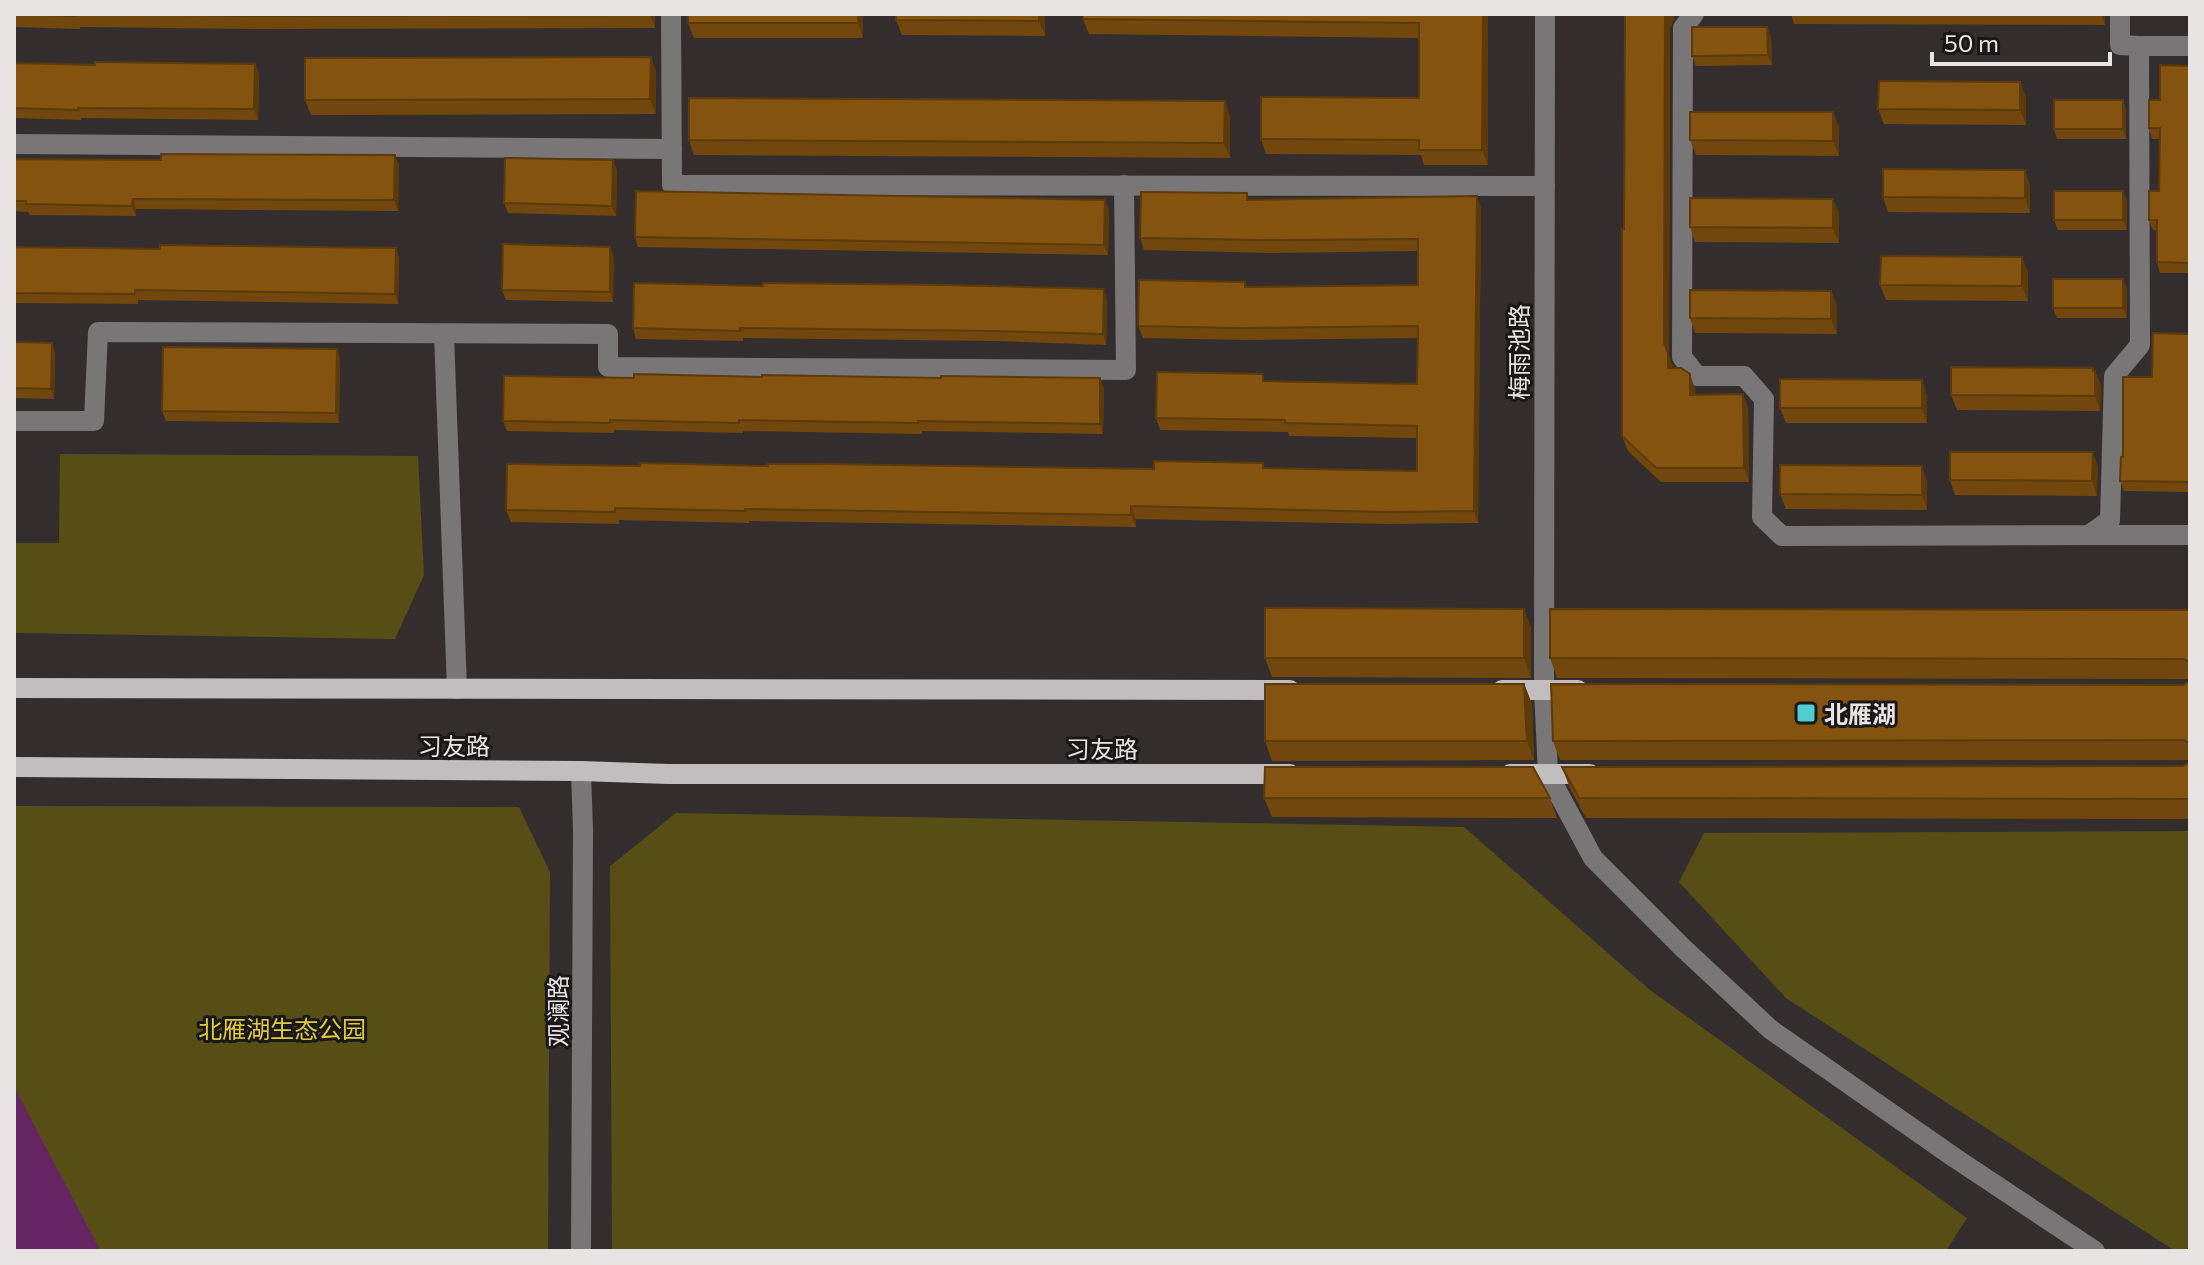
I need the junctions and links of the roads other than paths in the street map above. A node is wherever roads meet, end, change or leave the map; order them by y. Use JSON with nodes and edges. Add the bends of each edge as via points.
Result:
{"nodes":[{"id":1,"x":671,"y":14,"type":"edge"},
{"id":2,"x":1545,"y":14,"type":"edge"},
{"id":3,"x":1694,"y":14,"type":"edge"},
{"id":4,"x":2120,"y":14,"type":"edge"},
{"id":5,"x":2139,"y":46,"type":"junction"},
{"id":6,"x":2190,"y":46,"type":"edge"},
{"id":7,"x":14,"y":144,"type":"edge"},
{"id":8,"x":672,"y":149,"type":"junction"},
{"id":9,"x":1124,"y":185,"type":"junction"},
{"id":10,"x":1545,"y":186,"type":"junction"},
{"id":11,"x":444,"y":334,"type":"junction"},
{"id":12,"x":14,"y":421,"type":"edge"},
{"id":13,"x":2089,"y":535,"type":"junction"},
{"id":14,"x":2190,"y":535,"type":"edge"},
{"id":15,"x":14,"y":688,"type":"edge"},
{"id":16,"x":457,"y":689,"type":"junction"},
{"id":17,"x":1304,"y":690,"type":"edge"},
{"id":18,"x":1480,"y":690,"type":"edge"},
{"id":19,"x":1544,"y":690,"type":"junction"},
{"id":20,"x":1591,"y":690,"type":"edge"},
{"id":21,"x":14,"y":767,"type":"edge"},
{"id":22,"x":581,"y":771,"type":"junction"},
{"id":23,"x":1308,"y":774,"type":"edge"},
{"id":24,"x":1484,"y":774,"type":"edge"},
{"id":25,"x":1548,"y":774,"type":"junction"},
{"id":26,"x":1610,"y":774,"type":"edge"},
{"id":27,"x":581,"y":1251,"type":"edge"},
{"id":28,"x":2095,"y":1251,"type":"edge"}],
"edges":[{"from":1,"to":8,"type":"street"},
{"from":2,"to":10,"type":"street","name":"梅雨池路"},
{"from":3,"to":13,"type":"street","via":[[1683,28],[1682,357],[1697,376],[1744,376],[1764,399],[1762,517],[1782,536]]},
{"from":4,"to":5,"type":"street","via":[[2120,45]]},
{"from":5,"to":6,"type":"street"},
{"from":5,"to":13,"type":"street","via":[[2140,345],[2114,376],[2110,520]]},
{"from":7,"to":8,"type":"street"},
{"from":8,"to":9,"type":"street","via":[[672,185]]},
{"from":9,"to":10,"type":"street"},
{"from":9,"to":11,"type":"street","via":[[1126,370],[608,367],[608,334]]},
{"from":10,"to":19,"type":"street","name":"梅雨池路"},
{"from":11,"to":12,"type":"street","via":[[98,332],[94,421]]},
{"from":11,"to":16,"type":"street"},
{"from":13,"to":14,"type":"street"},
{"from":15,"to":16,"type":"main road"},
{"from":16,"to":17,"type":"main road"},
{"from":18,"to":19,"type":"main road"},
{"from":19,"to":20,"type":"main road"},
{"from":19,"to":25,"type":"street","name":"梅雨池路"},
{"from":21,"to":22,"type":"main road","name":"习友路"},
{"from":22,"to":23,"type":"main road","name":"习友路"},
{"from":22,"to":27,"type":"street","name":"观澜路"},
{"from":24,"to":25,"type":"main road"},
{"from":25,"to":26,"type":"main road"},
{"from":25,"to":28,"type":"street","via":[[1593,858],[1770,1029]]}]}
